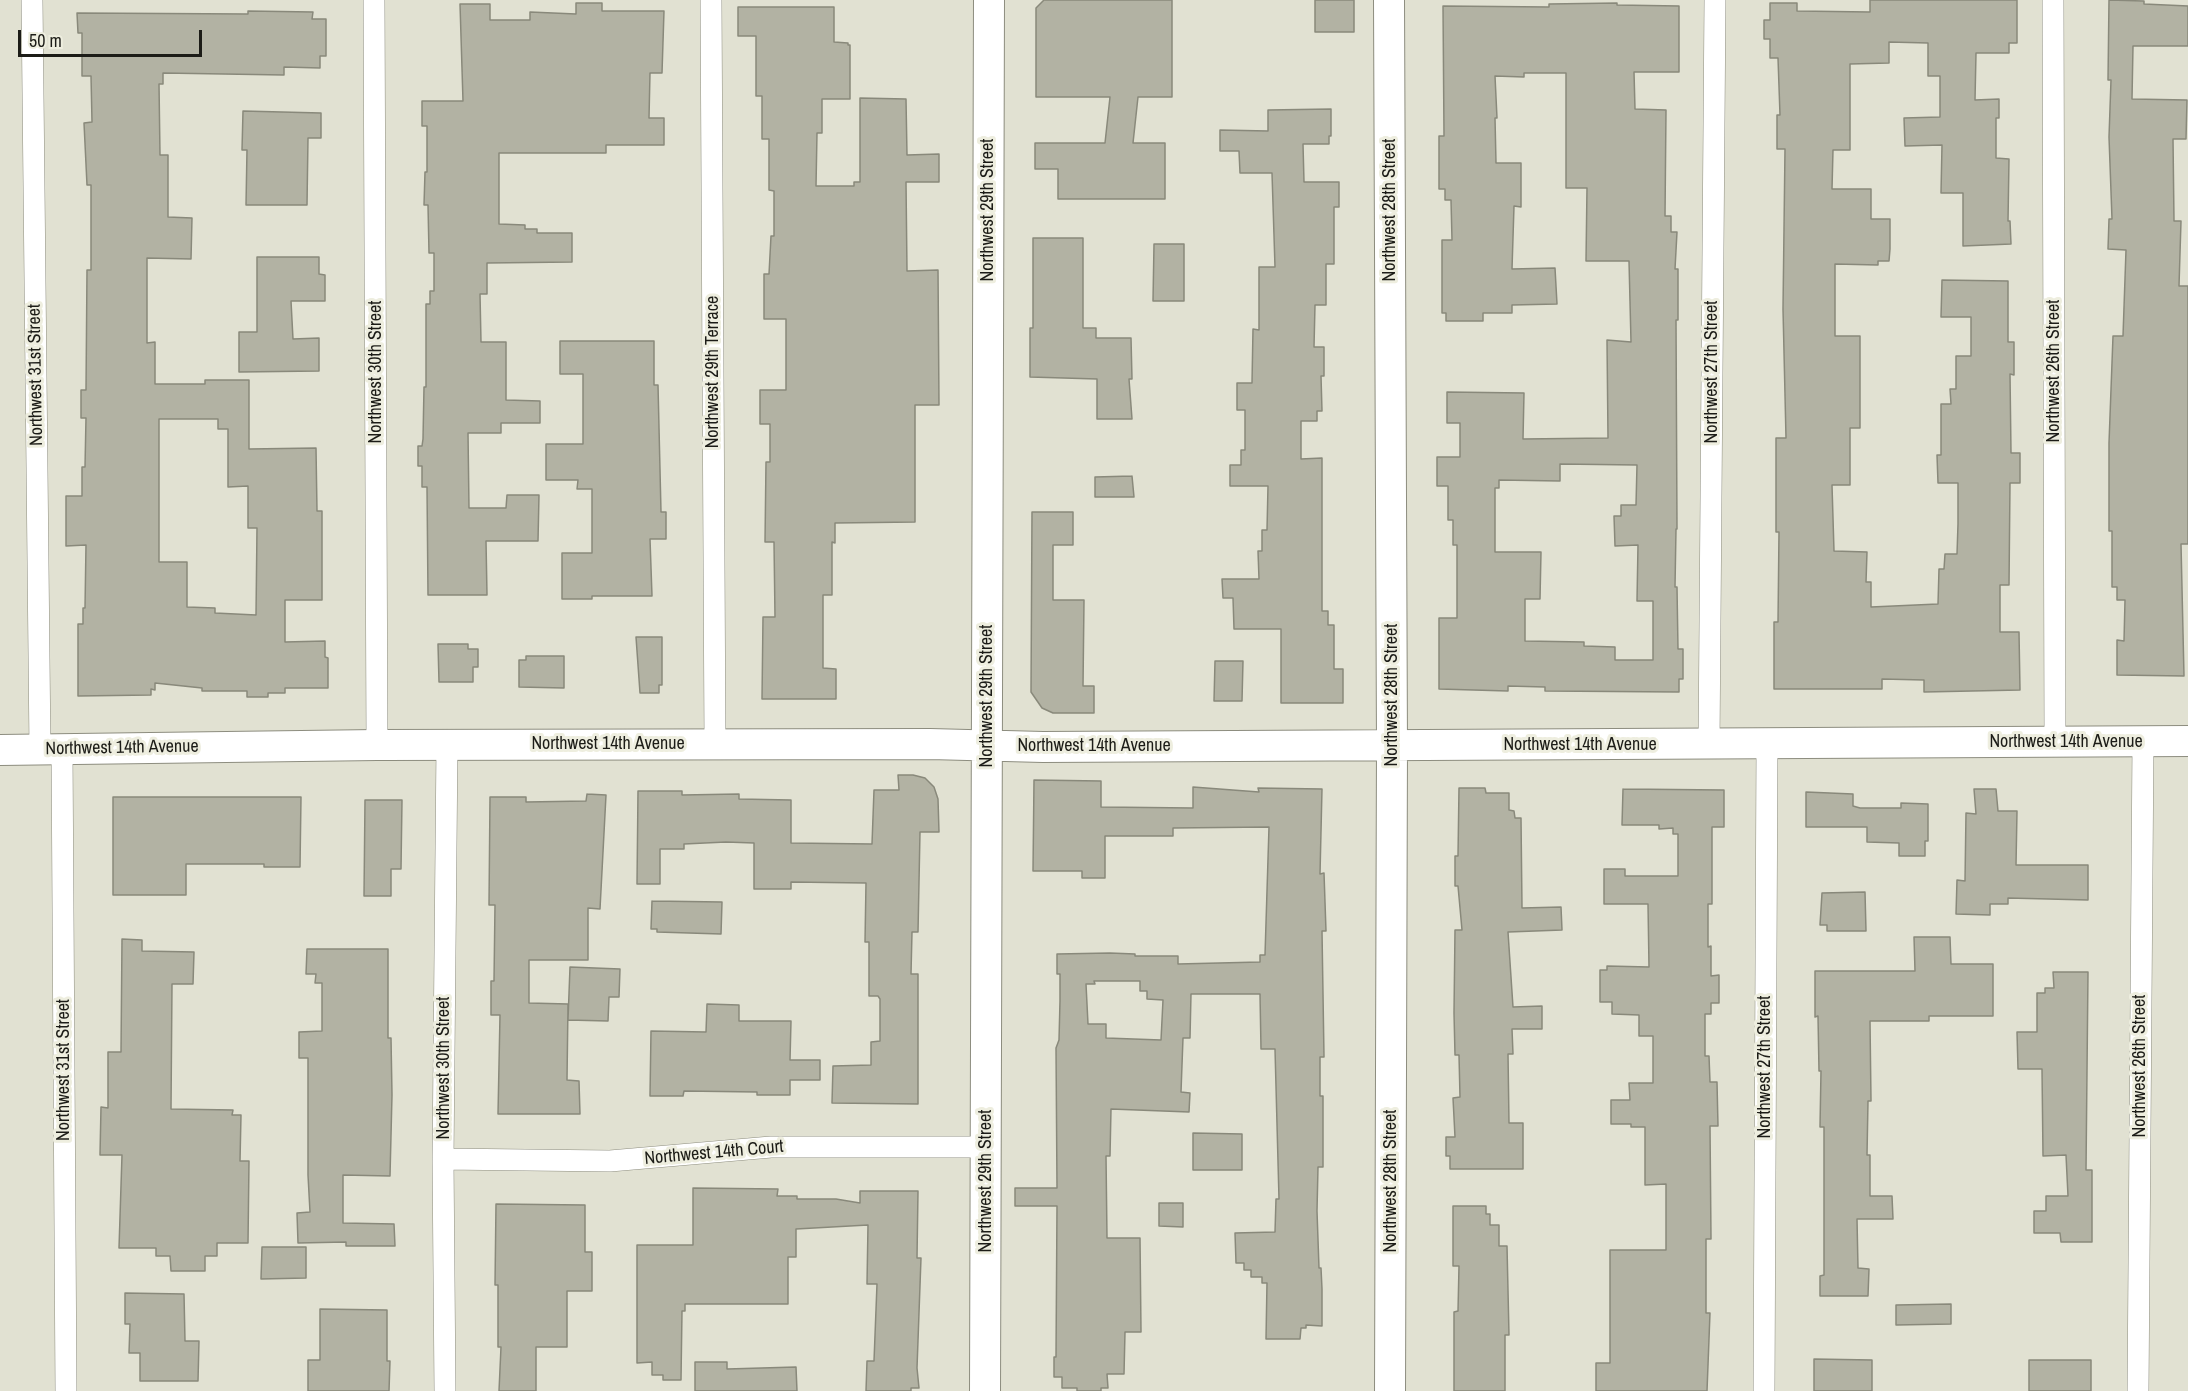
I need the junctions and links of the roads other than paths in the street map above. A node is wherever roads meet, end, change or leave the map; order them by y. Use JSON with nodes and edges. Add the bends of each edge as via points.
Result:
{"nodes":[{"id":1,"x":32,"y":0,"type":"edge"},
{"id":2,"x":374,"y":0,"type":"edge"},
{"id":3,"x":711,"y":0,"type":"edge"},
{"id":4,"x":989,"y":0,"type":"edge"},
{"id":5,"x":1389,"y":0,"type":"edge"},
{"id":6,"x":1715,"y":0,"type":"edge"},
{"id":7,"x":2053,"y":0,"type":"edge"},
{"id":8,"x":2188,"y":741,"type":"edge"},
{"id":9,"x":2055,"y":742,"type":"junction"},
{"id":10,"x":2143,"y":742,"type":"junction"},
{"id":11,"x":447,"y":744,"type":"junction"},
{"id":12,"x":714,"y":744,"type":"junction"},
{"id":13,"x":1709,"y":744,"type":"junction"},
{"id":14,"x":1767,"y":744,"type":"junction"},
{"id":15,"x":377,"y":745,"type":"junction"},
{"id":16,"x":1392,"y":745,"type":"junction"},
{"id":17,"x":987,"y":746,"type":"junction"},
{"id":18,"x":51,"y":749,"type":"junction"},
{"id":19,"x":0,"y":750,"type":"edge"},
{"id":20,"x":986,"y":1147,"type":"junction"},
{"id":21,"x":443,"y":1159,"type":"junction"},
{"id":22,"x":66,"y":1391,"type":"edge"},
{"id":23,"x":445,"y":1391,"type":"edge"},
{"id":24,"x":985,"y":1391,"type":"edge"},
{"id":25,"x":1390,"y":1391,"type":"edge"},
{"id":26,"x":1764,"y":1391,"type":"edge"},
{"id":27,"x":2138,"y":1391,"type":"edge"}],
"edges":[{"from":1,"to":18,"type":"street","name":"Northwest 31st Street"},
{"from":2,"to":15,"type":"street","name":"Northwest 30th Street"},
{"from":3,"to":12,"type":"street","name":"Northwest 29th Terrace"},
{"from":4,"to":17,"type":"street","name":"Northwest 29th Street"},
{"from":5,"to":16,"type":"street","name":"Northwest 28th Street"},
{"from":6,"to":13,"type":"street","name":"Northwest 27th Street"},
{"from":7,"to":9,"type":"street","name":"Northwest 26th Street"},
{"from":8,"to":10,"type":"street","name":"Northwest 14th Avenue"},
{"from":9,"to":10,"type":"street","name":"Northwest 14th Avenue"},
{"from":9,"to":14,"type":"street","name":"Northwest 14th Avenue"},
{"from":10,"to":27,"type":"street","name":"Northwest 26th Street"},
{"from":11,"to":12,"type":"street","name":"Northwest 14th Avenue"},
{"from":11,"to":15,"type":"street","name":"Northwest 14th Avenue"},
{"from":11,"to":21,"type":"street","name":"Northwest 30th Street"},
{"from":12,"to":17,"type":"street","name":"Northwest 14th Avenue"},
{"from":13,"to":14,"type":"street","name":"Northwest 14th Avenue"},
{"from":13,"to":16,"type":"street","name":"Northwest 14th Avenue"},
{"from":14,"to":26,"type":"street","name":"Northwest 27th Street"},
{"from":15,"to":18,"type":"street","name":"Northwest 14th Avenue"},
{"from":16,"to":17,"type":"street","name":"Northwest 14th Avenue"},
{"from":16,"to":25,"type":"street","name":"Northwest 28th Street"},
{"from":17,"to":20,"type":"street","name":"Northwest 29th Street"},
{"from":18,"to":19,"type":"street","name":"Northwest 14th Avenue"},
{"from":18,"to":22,"type":"street","name":"Northwest 31st Street"},
{"from":20,"to":21,"type":"street","name":"Northwest 14th Court","via":[[771,1147],[610,1161]]},
{"from":20,"to":24,"type":"street","name":"Northwest 29th Street"},
{"from":21,"to":23,"type":"street","name":"Northwest 30th Street"}]}
